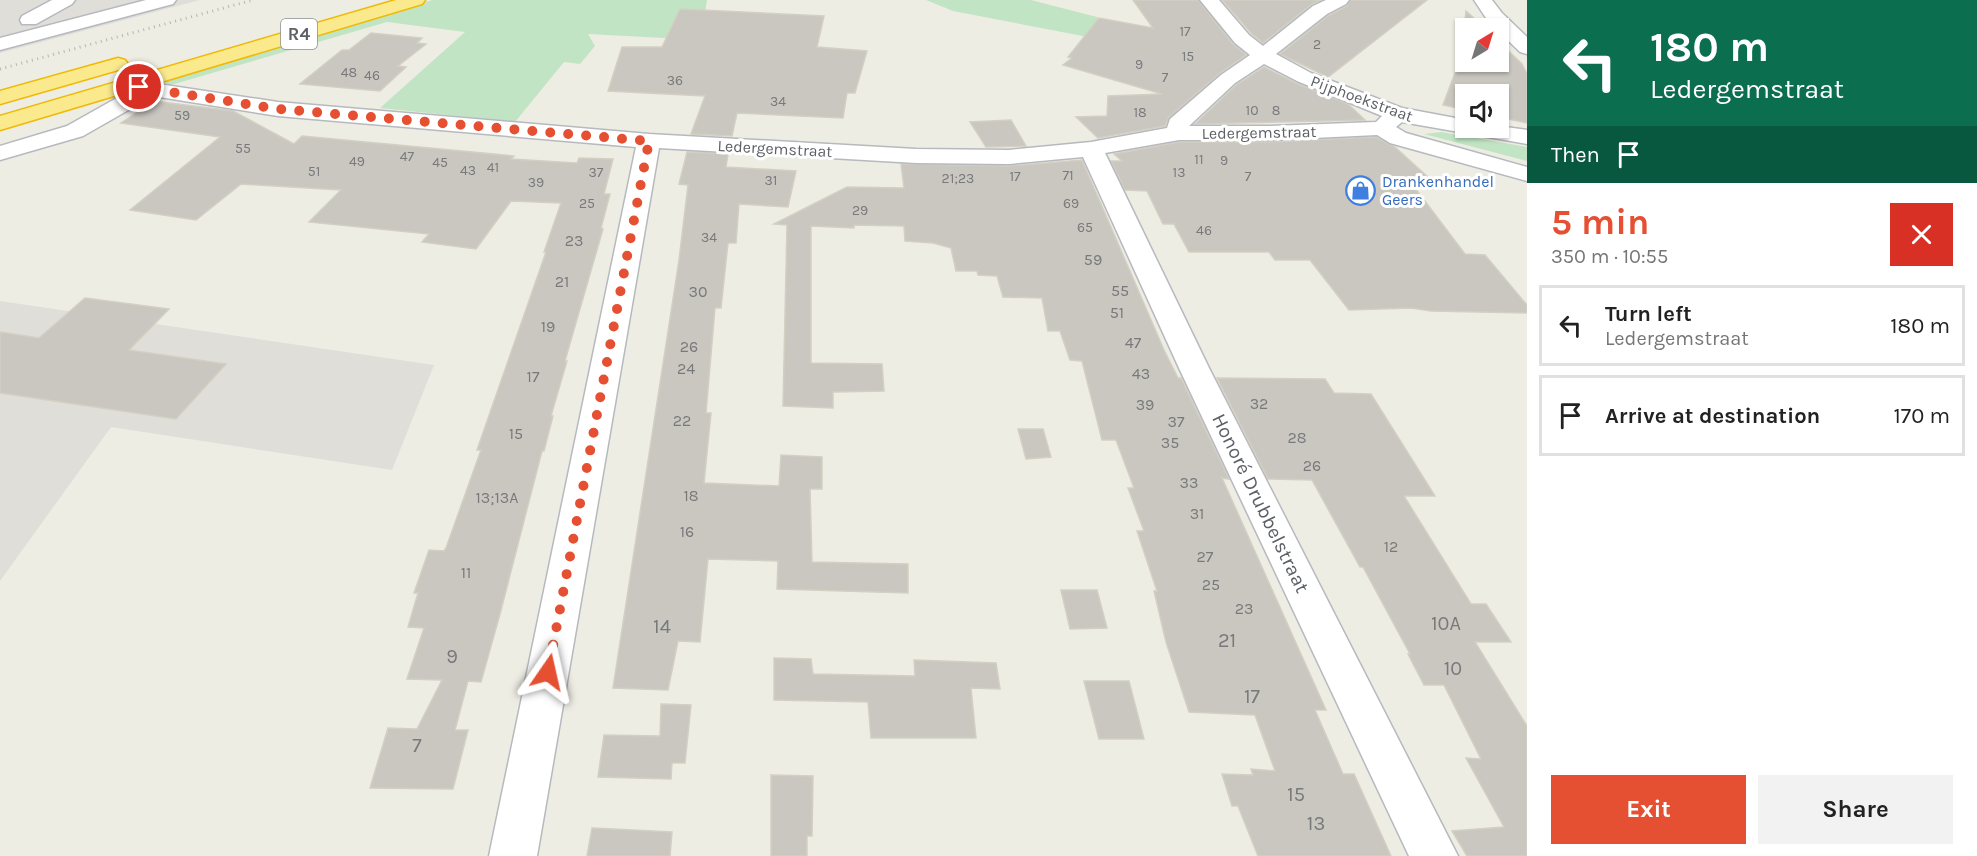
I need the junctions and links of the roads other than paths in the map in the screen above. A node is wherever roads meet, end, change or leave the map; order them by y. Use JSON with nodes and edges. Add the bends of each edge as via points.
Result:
{"nodes":[{"id":1,"x":66,"y":0,"type":"edge"},
{"id":2,"x":111,"y":0,"type":"edge"},
{"id":3,"x":167,"y":0,"type":"edge"},
{"id":4,"x":416,"y":0,"type":"edge"},
{"id":5,"x":1209,"y":0,"type":"edge"},
{"id":6,"x":1340,"y":0,"type":"edge"},
{"id":7,"x":1483,"y":0,"type":"edge"},
{"id":8,"x":29,"y":20,"type":"junction"},
{"id":9,"x":0,"y":29,"type":"edge"},
{"id":10,"x":0,"y":44,"type":"edge"},
{"id":11,"x":1527,"y":48,"type":"edge"},
{"id":12,"x":1262,"y":55,"type":"junction"},
{"id":13,"x":137,"y":59,"type":"dead end"},
{"id":14,"x":0,"y":98,"type":"edge"},
{"id":15,"x":1390,"y":121,"type":"junction"},
{"id":16,"x":0,"y":123,"type":"edge"},
{"id":17,"x":1455,"y":126,"type":"edge"},
{"id":18,"x":1179,"y":133,"type":"junction"},
{"id":19,"x":1509,"y":134,"type":"edge"},
{"id":20,"x":1527,"y":137,"type":"edge"},
{"id":21,"x":649,"y":141,"type":"junction"},
{"id":22,"x":1091,"y":149,"type":"junction"},
{"id":23,"x":0,"y":153,"type":"edge"},
{"id":24,"x":1527,"y":174,"type":"edge"},
{"id":25,"x":513,"y":856,"type":"edge"},
{"id":26,"x":1434,"y":856,"type":"edge"}],
"edges":[{"from":1,"to":8,"type":"street"},
{"from":2,"to":8,"type":"street"},
{"from":3,"to":10,"type":"street"},
{"from":4,"to":16,"type":"highway","number":"R4"},
{"from":5,"to":12,"type":"street","name":"Pijphoekstraat","via":[[1242,39]]},
{"from":6,"to":12,"type":"street","via":[[1320,10]]},
{"from":7,"to":11,"type":"street"},
{"from":8,"to":9,"type":"street"},
{"from":12,"to":15,"type":"street","name":"Pijphoekstraat"},
{"from":12,"to":18,"type":"street","via":[[1228,79],[1178,124]]},
{"from":13,"to":14,"type":"highway"},
{"from":15,"to":17,"type":"street","name":"Pijphoekstraat"},
{"from":15,"to":18,"type":"street","name":"Ledergemstraat","via":[[1269,133]]},
{"from":15,"to":24,"type":"street","via":[[1398,138]]},
{"from":18,"to":22,"type":"street","name":"Ledergemstraat"},
{"from":19,"to":20,"type":"street"},
{"from":21,"to":22,"type":"street","name":"Ledergemstraat","via":[[916,156],[1009,157]]},
{"from":21,"to":23,"type":"street","name":"Ledergemstraat","via":[[278,109],[144,88],[75,131]]},
{"from":21,"to":25,"type":"street"},
{"from":22,"to":26,"type":"street","name":"Honoré Drubbelstraat"}]}
